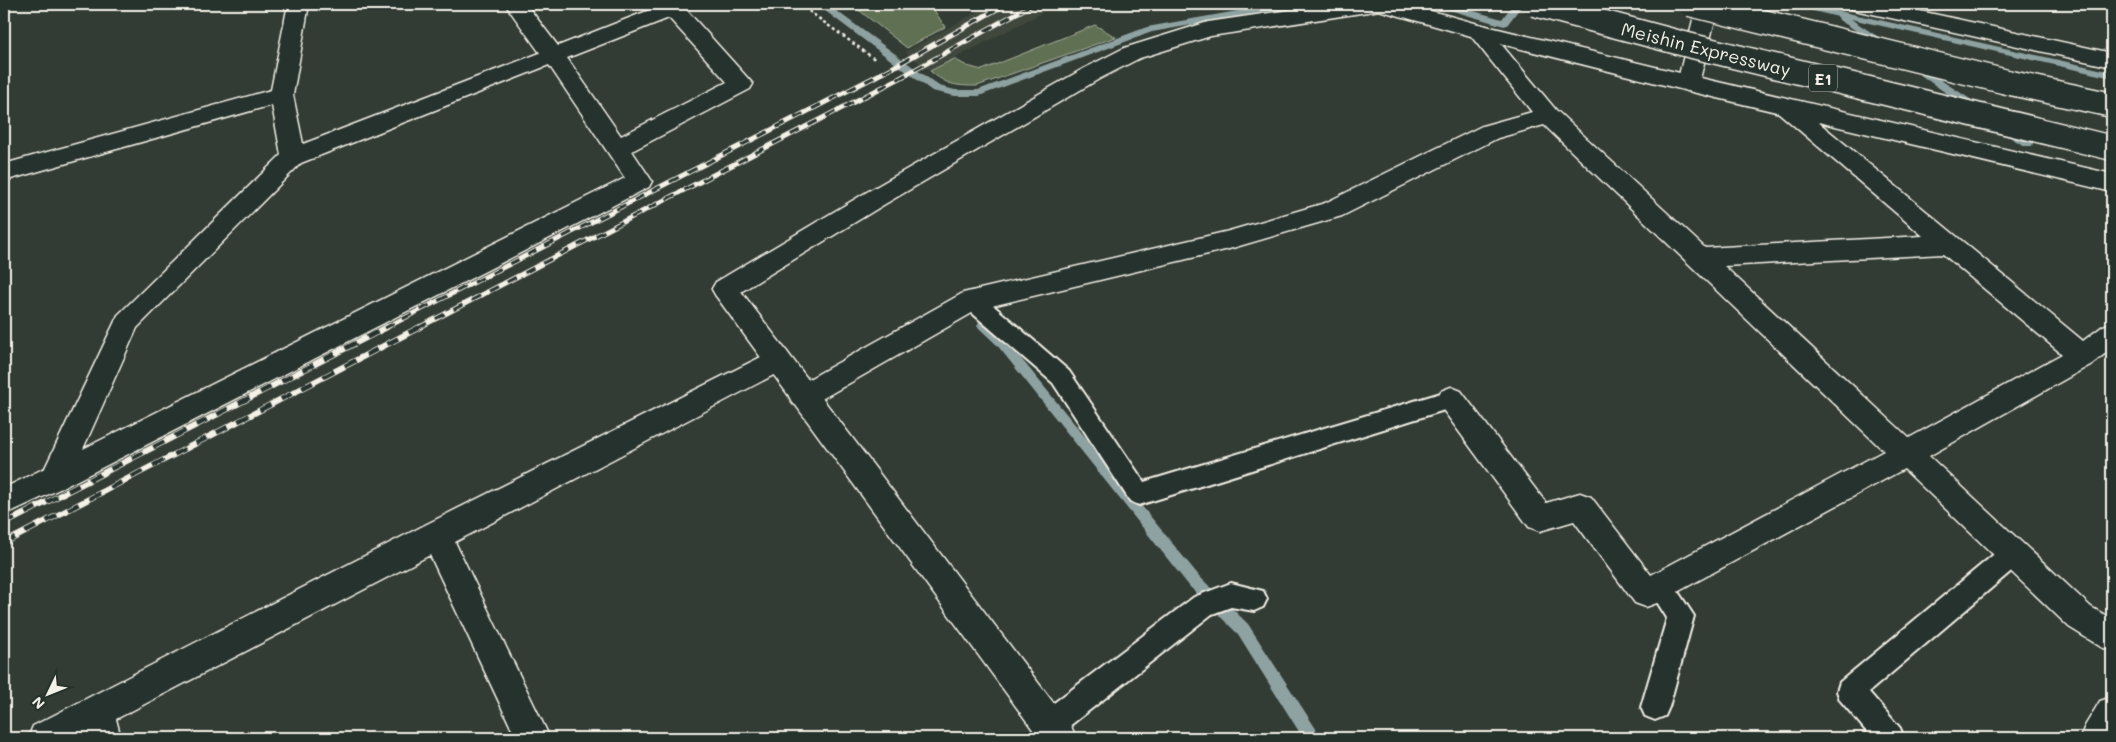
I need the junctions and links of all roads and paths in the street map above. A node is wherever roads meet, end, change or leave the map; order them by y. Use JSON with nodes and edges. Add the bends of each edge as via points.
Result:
{"nodes":[{"id":1,"x":298,"y":4,"type":"edge"},
{"id":2,"x":515,"y":4,"type":"edge"},
{"id":3,"x":799,"y":4,"type":"edge"},
{"id":4,"x":1374,"y":4,"type":"edge"},
{"id":5,"x":1383,"y":4,"type":"edge"},
{"id":6,"x":1534,"y":4,"type":"edge"},
{"id":7,"x":1690,"y":4,"type":"edge"},
{"id":8,"x":1708,"y":4,"type":"edge"},
{"id":9,"x":1859,"y":4,"type":"edge"},
{"id":10,"x":1478,"y":31,"type":"junction"},
{"id":11,"x":554,"y":56,"type":"junction"},
{"id":12,"x":876,"y":60,"type":"dead end"},
{"id":13,"x":2112,"y":60,"type":"edge"},
{"id":14,"x":1688,"y":83,"type":"junction"},
{"id":15,"x":282,"y":95,"type":"junction"},
{"id":16,"x":2112,"y":105,"type":"edge"},
{"id":17,"x":1786,"y":107,"type":"junction"},
{"id":18,"x":1548,"y":116,"type":"junction"},
{"id":19,"x":618,"y":148,"type":"junction"},
{"id":20,"x":2112,"y":148,"type":"edge"},
{"id":21,"x":293,"y":157,"type":"junction"},
{"id":22,"x":4,"y":172,"type":"edge"},
{"id":23,"x":2112,"y":183,"type":"edge"},
{"id":24,"x":1949,"y":244,"type":"junction"},
{"id":25,"x":1698,"y":258,"type":"junction"},
{"id":26,"x":972,"y":300,"type":"junction"},
{"id":27,"x":2112,"y":334,"type":"edge"},
{"id":28,"x":2082,"y":356,"type":"junction"},
{"id":29,"x":776,"y":360,"type":"junction"},
{"id":30,"x":803,"y":396,"type":"junction"},
{"id":31,"x":1451,"y":399,"type":"joint"},
{"id":32,"x":1907,"y":454,"type":"junction"},
{"id":33,"x":56,"y":477,"type":"junction"},
{"id":34,"x":4,"y":502,"type":"edge"},
{"id":35,"x":436,"y":535,"type":"junction"},
{"id":36,"x":2013,"y":554,"type":"junction"},
{"id":37,"x":1660,"y":586,"type":"junction"},
{"id":38,"x":1243,"y":597,"type":"dead end"},
{"id":39,"x":2112,"y":636,"type":"edge"},
{"id":40,"x":1655,"y":707,"type":"dead end"},
{"id":41,"x":2112,"y":713,"type":"edge"},
{"id":42,"x":100,"y":724,"type":"edge"},
{"id":43,"x":1054,"y":732,"type":"edge"},
{"id":44,"x":45,"y":738,"type":"edge"},
{"id":45,"x":533,"y":738,"type":"edge"},
{"id":46,"x":1890,"y":738,"type":"edge"},
{"id":47,"x":2097,"y":738,"type":"edge"}],
"edges":[{"from":1,"to":15,"type":"main road"},
{"from":2,"to":11,"type":"main road"},
{"from":3,"to":12,"type":"path"},
{"from":4,"to":29,"type":"main road","via":[[1208,29],[1132,53],[725,289]]},
{"from":5,"to":10,"type":"main road"},
{"from":6,"to":20,"type":"main road","name":"Meishin Expressway","number":"E1","bridge":true,"via":[[1688,46]]},
{"from":7,"to":16,"type":"main road","number":"E1","bridge":true},
{"from":8,"to":14,"type":"main road"},
{"from":9,"to":13,"type":"main road"},
{"from":10,"to":14,"type":"main road"},
{"from":10,"to":18,"type":"main road"},
{"from":11,"to":19,"type":"main road"},
{"from":11,"to":19,"type":"main road","via":[[673,9],[742,84]]},
{"from":11,"to":21,"type":"main road"},
{"from":14,"to":17,"type":"main road"},
{"from":15,"to":21,"type":"main road"},
{"from":15,"to":22,"type":"main road"},
{"from":17,"to":23,"type":"main road"},
{"from":17,"to":24,"type":"main road"},
{"from":18,"to":25,"type":"main road"},
{"from":18,"to":26,"type":"main road","via":[[1490,132],[1333,210],[1229,240]]},
{"from":19,"to":33,"type":"main road","via":[[640,181]]},
{"from":21,"to":33,"type":"main road","via":[[127,322]]},
{"from":24,"to":25,"type":"main road"},
{"from":24,"to":28,"type":"main road"},
{"from":25,"to":32,"type":"main road"},
{"from":26,"to":30,"type":"main road"},
{"from":26,"to":31,"type":"lane","via":[[1061,377],[1139,494]]},
{"from":27,"to":28,"type":"main road"},
{"from":28,"to":32,"type":"main road"},
{"from":29,"to":30,"type":"main road"},
{"from":29,"to":35,"type":"main road"},
{"from":30,"to":43,"type":"main road"},
{"from":31,"to":37,"type":"main road","via":[[1540,518],[1580,506],[1646,593]]},
{"from":32,"to":36,"type":"main road"},
{"from":32,"to":37,"type":"main road"},
{"from":33,"to":34,"type":"main road"},
{"from":35,"to":42,"type":"main road"},
{"from":35,"to":45,"type":"main road"},
{"from":36,"to":39,"type":"main road","via":[[2080,617]]},
{"from":36,"to":46,"type":"lane","via":[[1850,691]]},
{"from":37,"to":40,"type":"lane","via":[[1681,616]]},
{"from":38,"to":43,"type":"lane","via":[[1203,605]]},
{"from":41,"to":47,"type":"main road"},
{"from":42,"to":44,"type":"main road"}]}
